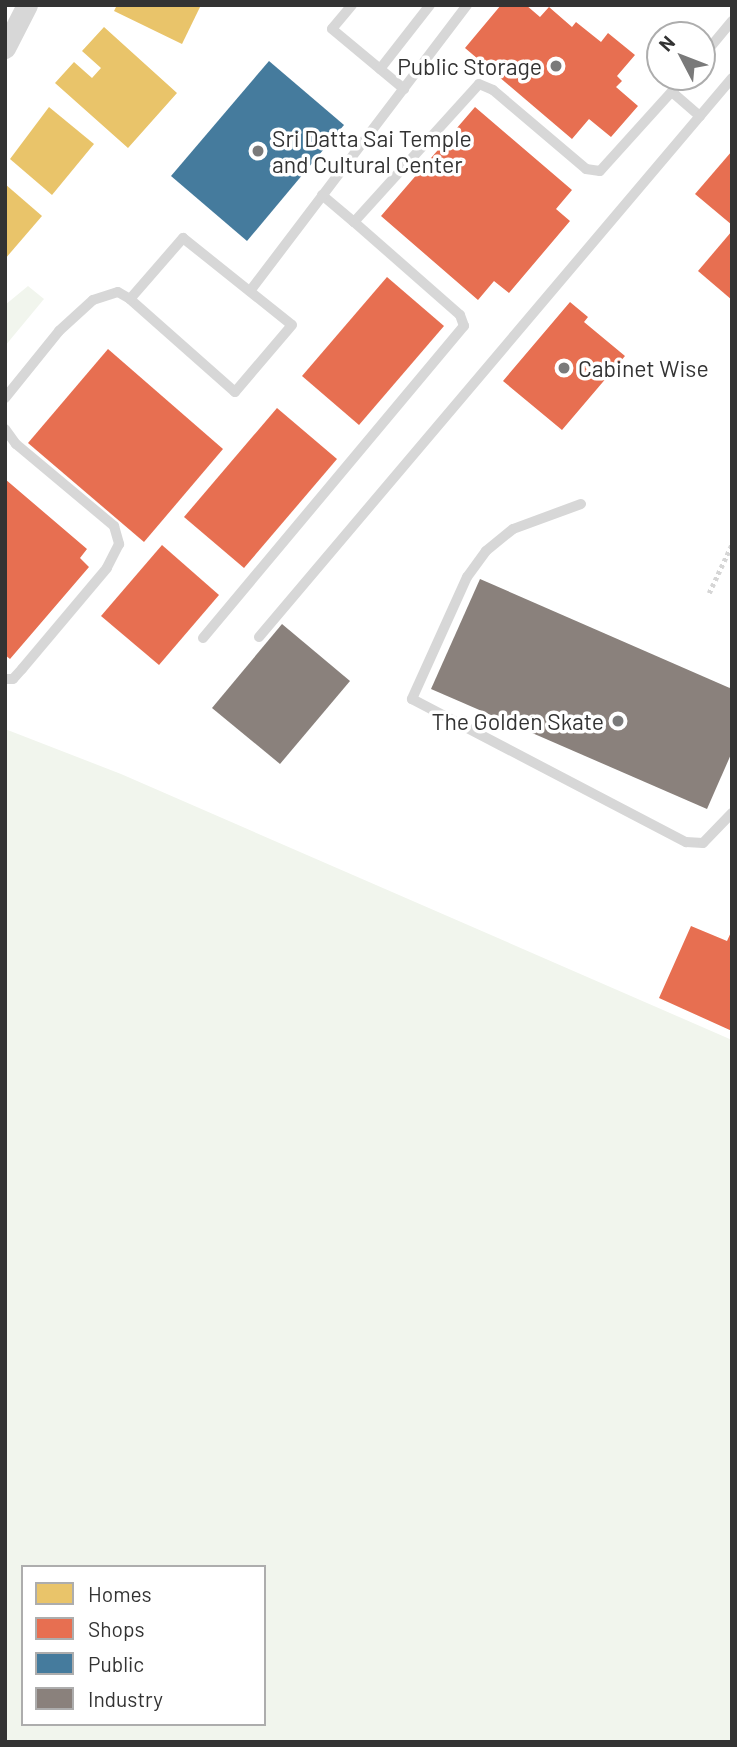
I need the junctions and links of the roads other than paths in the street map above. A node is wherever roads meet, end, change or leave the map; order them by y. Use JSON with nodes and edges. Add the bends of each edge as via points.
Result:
{"nodes":[{"id":1,"x":27,"y":5,"type":"edge"},
{"id":2,"x":352,"y":5,"type":"edge"},
{"id":3,"x":430,"y":5,"type":"edge"},
{"id":4,"x":467,"y":5,"type":"edge"},
{"id":5,"x":732,"y":21,"type":"edge"},
{"id":6,"x":716,"y":40,"type":"edge"},
{"id":7,"x":5,"y":48,"type":"edge"},
{"id":8,"x":380,"y":69,"type":"junction"},
{"id":9,"x":732,"y":78,"type":"edge"},
{"id":10,"x":404,"y":89,"type":"junction"},
{"id":11,"x":672,"y":92,"type":"joint"},
{"id":12,"x":700,"y":116,"type":"junction"},
{"id":13,"x":322,"y":195,"type":"junction"},
{"id":14,"x":354,"y":222,"type":"junction"},
{"id":15,"x":250,"y":291,"type":"junction"},
{"id":16,"x":130,"y":299,"type":"junction"},
{"id":17,"x":5,"y":398,"type":"edge"},
{"id":18,"x":5,"y":429,"type":"edge"},
{"id":19,"x":581,"y":504,"type":"dead end"},
{"id":20,"x":259,"y":637,"type":"dead end"},
{"id":21,"x":203,"y":638,"type":"dead end"},
{"id":22,"x":5,"y":679,"type":"edge"},
{"id":23,"x":732,"y":813,"type":"edge"}],
"edges":[{"from":1,"to":7,"type":"street"},
{"from":2,"to":8,"type":"lane","via":[[332,29]]},
{"from":3,"to":8,"type":"lane"},
{"from":4,"to":10,"type":"lane"},
{"from":5,"to":6,"type":"lane"},
{"from":8,"to":10,"type":"lane"},
{"from":9,"to":12,"type":"lane"},
{"from":10,"to":13,"type":"lane"},
{"from":11,"to":12,"type":"lane"},
{"from":11,"to":14,"type":"lane","via":[[600,171],[586,169],[493,90],[479,84]]},
{"from":12,"to":20,"type":"lane"},
{"from":13,"to":14,"type":"lane"},
{"from":13,"to":15,"type":"lane"},
{"from":14,"to":21,"type":"lane","via":[[460,315],[464,326]]},
{"from":15,"to":16,"type":"lane","via":[[183,238]]},
{"from":15,"to":16,"type":"lane","via":[[292,325],[235,392]]},
{"from":16,"to":17,"type":"lane","via":[[118,292],[93,300],[59,331]]},
{"from":18,"to":22,"type":"lane","via":[[16,444],[114,526],[119,544],[107,568],[22,669],[13,679]]},
{"from":19,"to":23,"type":"lane","via":[[513,529],[486,551],[467,577],[412,699],[686,842],[703,844]]}]}
